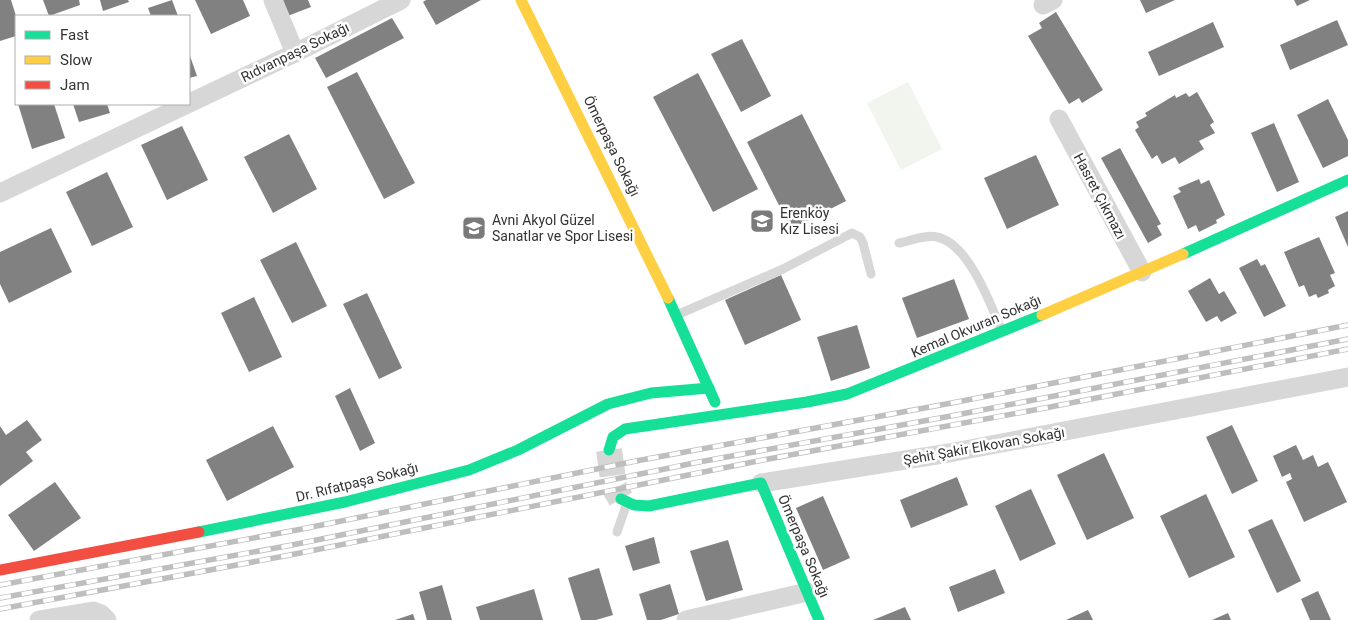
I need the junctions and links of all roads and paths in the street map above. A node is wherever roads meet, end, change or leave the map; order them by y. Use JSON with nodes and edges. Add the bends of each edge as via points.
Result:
{"nodes":[{"id":1,"x":273,"y":0,"type":"edge"},
{"id":2,"x":401,"y":0,"type":"edge"},
{"id":3,"x":521,"y":0,"type":"edge"},
{"id":4,"x":295,"y":53,"type":"junction"},
{"id":5,"x":190,"y":103,"type":"edge"},
{"id":6,"x":185,"y":105,"type":"edge"},
{"id":7,"x":1059,"y":119,"type":"dead end"},
{"id":8,"x":1348,"y":180,"type":"edge"},
{"id":9,"x":0,"y":193,"type":"edge"},
{"id":10,"x":899,"y":243,"type":"dead end"},
{"id":11,"x":1142,"y":272,"type":"junction"},
{"id":12,"x":871,"y":274,"type":"dead end"},
{"id":13,"x":676,"y":315,"type":"junction"},
{"id":14,"x":1002,"y":331,"type":"junction"},
{"id":15,"x":1348,"y":377,"type":"edge"},
{"id":16,"x":710,"y":388,"type":"junction"},
{"id":17,"x":720,"y":417,"type":"junction"},
{"id":18,"x":609,"y":450,"type":"tunnel mouth"},
{"id":19,"x":761,"y":483,"type":"junction"},
{"id":20,"x":624,"y":501,"type":"joint"},
{"id":21,"x":617,"y":532,"type":"dead end"},
{"id":22,"x":0,"y":570,"type":"edge"},
{"id":23,"x":807,"y":592,"type":"junction"},
{"id":24,"x":39,"y":620,"type":"edge"},
{"id":25,"x":107,"y":620,"type":"edge"},
{"id":26,"x":686,"y":620,"type":"edge"},
{"id":27,"x":819,"y":620,"type":"edge"}],
"edges":[{"from":1,"to":4,"type":"street"},
{"from":2,"to":4,"type":"street","name":"Rıdvanpaşa Sokağı"},
{"from":3,"to":13,"type":"street","name":"Ömerpaşa Sokağı"},
{"from":4,"to":5,"type":"street","name":"Rıdvanpaşa Sokağı"},
{"from":6,"to":9,"type":"street","name":"Rıdvanpaşa Sokağı"},
{"from":7,"to":11,"type":"street","name":"Hasret Çıkmazı"},
{"from":8,"to":11,"type":"street","name":"Kemal Okvuran Sokağı"},
{"from":10,"to":14,"type":"lane","via":[[938,236],[954,247],[969,261]]},
{"from":11,"to":14,"type":"street","name":"Kemal Okvuran Sokağı"},
{"from":12,"to":13,"type":"lane","via":[[863,243],[852,233],[783,269]]},
{"from":13,"to":16,"type":"street","name":"Ömerpaşa Sokağı"},
{"from":14,"to":17,"type":"street","name":"Kemal Okvuran Sokağı","via":[[847,394]]},
{"from":15,"to":19,"type":"street","name":"Şehit Şakir Elkovan Sokağı","via":[[957,452]]},
{"from":16,"to":17,"type":"street","name":"Ömerpaşa Sokağı"},
{"from":16,"to":22,"type":"street","name":"Dr. Rıfatpaşa Sokağı","via":[[670,390],[621,401],[596,410],[490,463],[363,498]]},
{"from":17,"to":18,"type":"street","name":"Kemal Okvuran Sokağı","via":[[624,429],[612,437]]},
{"from":19,"to":20,"type":"street","name":"Şehit Şakir Elkovan Sokağı","via":[[655,505],[639,506]]},
{"from":19,"to":23,"type":"street","name":"Ömerpaşa Sokağı"},
{"from":20,"to":21,"type":"lane"},
{"from":23,"to":26,"type":"street"},
{"from":23,"to":27,"type":"street","name":"Ömerpaşa Sokağı"},
{"from":24,"to":25,"type":"street","via":[[90,611]]}]}
